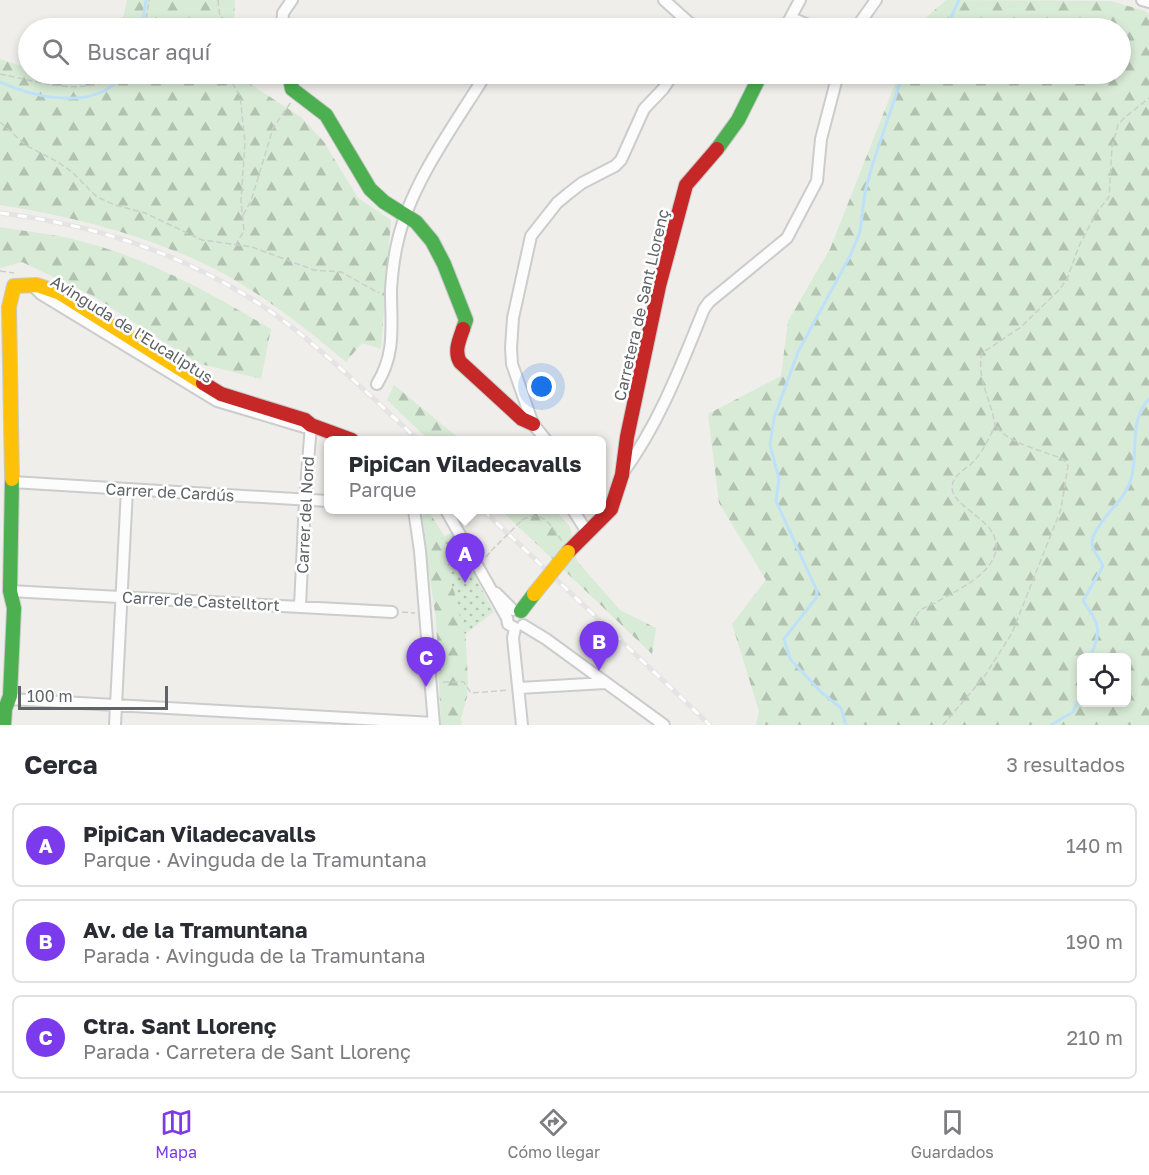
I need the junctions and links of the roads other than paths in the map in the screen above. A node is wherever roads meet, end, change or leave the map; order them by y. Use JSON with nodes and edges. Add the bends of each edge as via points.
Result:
{"nodes":[{"id":1,"x":292,"y":0,"type":"edge"},
{"id":2,"x":664,"y":0,"type":"edge"},
{"id":3,"x":800,"y":0,"type":"edge"},
{"id":4,"x":876,"y":0,"type":"edge"},
{"id":5,"x":1143,"y":0,"type":"edge"},
{"id":6,"x":1149,"y":3,"type":"edge"},
{"id":7,"x":283,"y":18,"type":"edge"},
{"id":8,"x":684,"y":18,"type":"edge"},
{"id":9,"x":791,"y":18,"type":"edge"},
{"id":10,"x":863,"y":18,"type":"edge"},
{"id":11,"x":293,"y":84,"type":"edge"},
{"id":12,"x":480,"y":84,"type":"edge"},
{"id":13,"x":666,"y":84,"type":"edge"},
{"id":14,"x":752,"y":84,"type":"edge"},
{"id":15,"x":835,"y":84,"type":"edge"},
{"id":16,"x":406,"y":213,"type":"junction"},
{"id":17,"x":377,"y":384,"type":"dead end"},
{"id":18,"x":533,"y":424,"type":"junction"},
{"id":19,"x":311,"y":425,"type":"junction"},
{"id":20,"x":339,"y":436,"type":"edge"},
{"id":21,"x":542,"y":436,"type":"edge"},
{"id":22,"x":622,"y":475,"type":"junction"},
{"id":23,"x":12,"y":482,"type":"junction"},
{"id":24,"x":127,"y":489,"type":"junction"},
{"id":25,"x":304,"y":500,"type":"junction"},
{"id":26,"x":324,"y":501,"type":"edge"},
{"id":27,"x":415,"y":514,"type":"edge"},
{"id":28,"x":448,"y":514,"type":"edge"},
{"id":29,"x":576,"y":514,"type":"edge"},
{"id":30,"x":588,"y":532,"type":"junction"},
{"id":31,"x":10,"y":591,"type":"junction"},
{"id":32,"x":121,"y":597,"type":"junction"},
{"id":33,"x":300,"y":606,"type":"junction"},
{"id":34,"x":392,"y":612,"type":"road end"},
{"id":35,"x":516,"y":618,"type":"junction"},
{"id":36,"x":573,"y":660,"type":"junction"},
{"id":37,"x":605,"y":684,"type":"junction"},
{"id":38,"x":568,"y":685,"type":"junction"},
{"id":39,"x":519,"y":688,"type":"junction"},
{"id":40,"x":9,"y":699,"type":"junction"},
{"id":41,"x":116,"y":704,"type":"junction"},
{"id":42,"x":434,"y":724,"type":"edge"},
{"id":43,"x":4,"y":725,"type":"edge"},
{"id":44,"x":115,"y":725,"type":"edge"},
{"id":45,"x":522,"y":725,"type":"edge"},
{"id":46,"x":664,"y":725,"type":"edge"}],
"edges":[{"from":1,"to":7,"type":"street"},
{"from":2,"to":8,"type":"street"},
{"from":3,"to":9,"type":"street"},
{"from":4,"to":10,"type":"street"},
{"from":5,"to":6,"type":"street"},
{"from":11,"to":16,"type":"street","via":[[326,115],[370,189],[384,202]]},
{"from":12,"to":16,"type":"street","via":[[419,182]]},
{"from":13,"to":18,"type":"street","via":[[644,109],[621,160],[557,203],[531,236],[513,318],[511,348],[512,364]]},
{"from":14,"to":22,"type":"street","name":"Carretera de Sant Llorenç","via":[[738,120],[723,143],[686,185],[660,286]]},
{"from":15,"to":22,"type":"street","via":[[820,139],[817,181],[786,238],[704,309],[663,407]]},
{"from":16,"to":17,"type":"street","via":[[391,294],[389,362]]},
{"from":16,"to":18,"type":"street","via":[[432,242],[464,313],[466,320],[457,348],[460,362],[522,419]]},
{"from":18,"to":21,"type":"street"},
{"from":19,"to":20,"type":"street","name":"Avinguda de l'Eucaliptus"},
{"from":19,"to":23,"type":"street","name":"Avinguda de l'Eucaliptus","via":[[221,394],[60,293],[24,283],[15,286],[9,307]]},
{"from":19,"to":25,"type":"street","name":"Carrer del Nord"},
{"from":22,"to":30,"type":"street","name":"Carretera de Sant Llorenç","via":[[612,509]]},
{"from":23,"to":24,"type":"street","name":"Carrer de Cardús"},
{"from":23,"to":31,"type":"street"},
{"from":24,"to":25,"type":"street","name":"Carrer de Cardús"},
{"from":24,"to":32,"type":"street"},
{"from":25,"to":26,"type":"street","name":"Carrer de Cardús"},
{"from":25,"to":33,"type":"street","name":"Carrer del Nord"},
{"from":27,"to":42,"type":"street"},
{"from":28,"to":35,"type":"street","via":[[489,587]]},
{"from":29,"to":30,"type":"street"},
{"from":30,"to":35,"type":"street","name":"Carretera de Sant Llorenç","bridge":true,"via":[[569,550]]},
{"from":31,"to":32,"type":"street","name":"Carrer de Castelltort"},
{"from":31,"to":40,"type":"street","via":[[14,608]]},
{"from":32,"to":33,"type":"street","name":"Carrer de Castelltort"},
{"from":32,"to":41,"type":"street"},
{"from":33,"to":34,"type":"street","name":"Carrer de Castelltort"},
{"from":35,"to":36,"type":"street"},
{"from":35,"to":39,"type":"street","via":[[513,638]]},
{"from":36,"to":37,"type":"street"},
{"from":36,"to":38,"type":"street","via":[[576,675]]},
{"from":37,"to":38,"type":"street"},
{"from":37,"to":46,"type":"street"},
{"from":38,"to":39,"type":"street"},
{"from":39,"to":45,"type":"street"},
{"from":40,"to":41,"type":"street"},
{"from":40,"to":43,"type":"street"},
{"from":41,"to":42,"type":"street"},
{"from":41,"to":44,"type":"street"}]}
